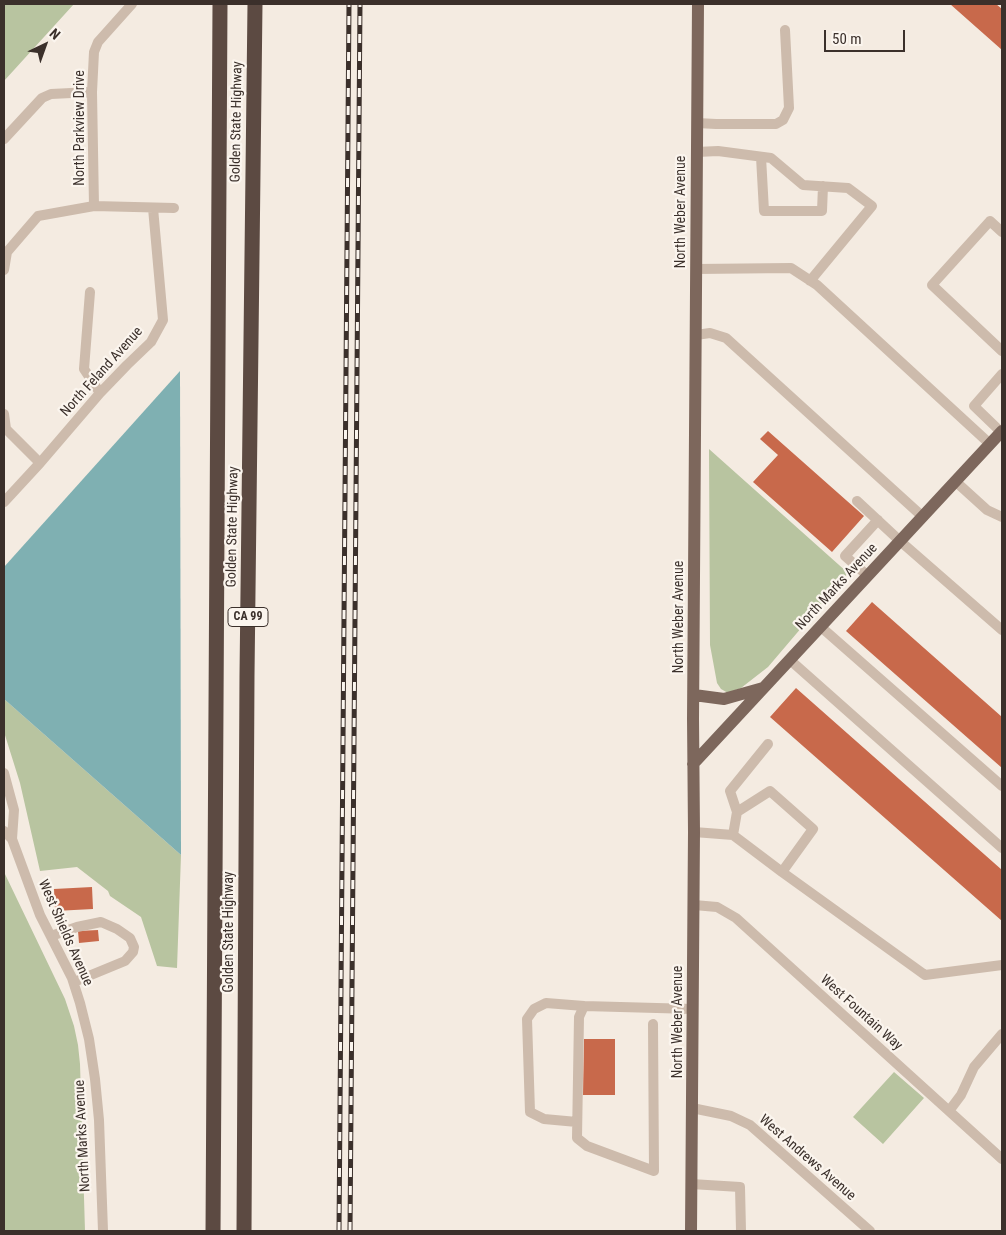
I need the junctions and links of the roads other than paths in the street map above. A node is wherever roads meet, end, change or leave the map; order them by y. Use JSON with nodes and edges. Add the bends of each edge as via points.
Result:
{"nodes":[{"id":1,"x":132,"y":4,"type":"edge"},
{"id":2,"x":220,"y":4,"type":"edge"},
{"id":3,"x":255,"y":4,"type":"edge"},
{"id":4,"x":698,"y":4,"type":"edge"},
{"id":5,"x":785,"y":30,"type":"dead end"},
{"id":6,"x":92,"y":92,"type":"junction"},
{"id":7,"x":697,"y":123,"type":"junction"},
{"id":8,"x":4,"y":139,"type":"edge"},
{"id":9,"x":697,"y":152,"type":"junction"},
{"id":10,"x":761,"y":157,"type":"junction"},
{"id":11,"x":823,"y":186,"type":"junction"},
{"id":12,"x":94,"y":206,"type":"junction"},
{"id":13,"x":154,"y":208,"type":"junction"},
{"id":14,"x":174,"y":208,"type":"dead end"},
{"id":15,"x":1002,"y":232,"type":"edge"},
{"id":16,"x":696,"y":269,"type":"junction"},
{"id":17,"x":4,"y":270,"type":"edge"},
{"id":18,"x":810,"y":281,"type":"junction"},
{"id":19,"x":90,"y":292,"type":"dead end"},
{"id":20,"x":696,"y":335,"type":"junction"},
{"id":21,"x":1002,"y":351,"type":"edge"},
{"id":22,"x":1002,"y":374,"type":"edge"},
{"id":23,"x":100,"y":393,"type":"junction"},
{"id":24,"x":4,"y":414,"type":"edge"},
{"id":25,"x":5,"y":430,"type":"edge"},
{"id":26,"x":1002,"y":432,"type":"edge"},
{"id":27,"x":990,"y":444,"type":"junction"},
{"id":28,"x":40,"y":463,"type":"junction"},
{"id":29,"x":955,"y":482,"type":"junction"},
{"id":30,"x":857,"y":501,"type":"dead end"},
{"id":31,"x":4,"y":502,"type":"edge"},
{"id":32,"x":923,"y":517,"type":"junction"},
{"id":33,"x":1002,"y":517,"type":"edge"},
{"id":34,"x":878,"y":520,"type":"junction"},
{"id":35,"x":900,"y":541,"type":"junction"},
{"id":36,"x":868,"y":576,"type":"junction"},
{"id":37,"x":821,"y":627,"type":"junction"},
{"id":38,"x":1002,"y":630,"type":"edge"},
{"id":39,"x":790,"y":660,"type":"junction"},
{"id":40,"x":763,"y":688,"type":"junction"},
{"id":41,"x":694,"y":695,"type":"junction"},
{"id":42,"x":768,"y":744,"type":"dead end"},
{"id":43,"x":693,"y":764,"type":"junction"},
{"id":44,"x":4,"y":773,"type":"edge"},
{"id":45,"x":1002,"y":786,"type":"edge"},
{"id":46,"x":737,"y":812,"type":"junction"},
{"id":47,"x":4,"y":830,"type":"edge"},
{"id":48,"x":694,"y":832,"type":"junction"},
{"id":49,"x":734,"y":836,"type":"junction"},
{"id":50,"x":12,"y":839,"type":"junction"},
{"id":51,"x":1002,"y":848,"type":"edge"},
{"id":52,"x":782,"y":872,"type":"junction"},
{"id":53,"x":694,"y":905,"type":"junction"},
{"id":54,"x":51,"y":936,"type":"junction"},
{"id":55,"x":1002,"y":965,"type":"edge"},
{"id":56,"x":74,"y":982,"type":"junction"},
{"id":57,"x":584,"y":1006,"type":"junction"},
{"id":58,"x":693,"y":1009,"type":"junction"},
{"id":59,"x":653,"y":1024,"type":"dead end"},
{"id":60,"x":1002,"y":1034,"type":"edge"},
{"id":61,"x":89,"y":1039,"type":"joint"},
{"id":62,"x":692,"y":1108,"type":"junction"},
{"id":63,"x":949,"y":1111,"type":"junction"},
{"id":64,"x":577,"y":1122,"type":"junction"},
{"id":65,"x":1002,"y":1159,"type":"edge"},
{"id":66,"x":691,"y":1184,"type":"junction"},
{"id":67,"x":103,"y":1231,"type":"edge"},
{"id":68,"x":213,"y":1231,"type":"edge"},
{"id":69,"x":244,"y":1231,"type":"edge"},
{"id":70,"x":691,"y":1231,"type":"edge"},
{"id":71,"x":741,"y":1231,"type":"edge"},
{"id":72,"x":870,"y":1231,"type":"edge"}],
"edges":[{"from":1,"to":6,"type":"street","name":"North Parkview Drive","via":[[98,42],[94,52]]},
{"from":2,"to":68,"type":"highway","name":"Golden State Highway","number":"CA 99"},
{"from":3,"to":69,"type":"highway","name":"Golden State Highway","number":"CA 99"},
{"from":4,"to":7,"type":"main road","name":"North Weber Avenue"},
{"from":5,"to":7,"type":"street","via":[[789,108],[783,120],[776,124]]},
{"from":6,"to":8,"type":"street","via":[[52,94],[42,98]]},
{"from":6,"to":12,"type":"street","name":"North Parkview Drive"},
{"from":7,"to":9,"type":"main road","name":"North Weber Avenue"},
{"from":9,"to":10,"type":"street","via":[[718,151]]},
{"from":9,"to":16,"type":"main road","name":"North Weber Avenue"},
{"from":10,"to":11,"type":"street","via":[[771,158],[803,185]]},
{"from":10,"to":11,"type":"street","via":[[764,211],[822,211]]},
{"from":11,"to":18,"type":"street","via":[[848,188],[872,206]]},
{"from":12,"to":13,"type":"street"},
{"from":12,"to":17,"type":"street","via":[[38,216],[7,252]]},
{"from":13,"to":14,"type":"street"},
{"from":13,"to":23,"type":"street","name":"North Feland Avenue","via":[[163,320],[151,342]]},
{"from":15,"to":21,"type":"street","via":[[990,221],[932,285]]},
{"from":16,"to":18,"type":"street","via":[[792,268]]},
{"from":16,"to":20,"type":"main road","name":"North Weber Avenue"},
{"from":18,"to":27,"type":"street"},
{"from":19,"to":23,"type":"street","via":[[84,369]]},
{"from":20,"to":32,"type":"street","via":[[710,333],[726,338]]},
{"from":20,"to":41,"type":"main road","name":"North Weber Avenue"},
{"from":22,"to":26,"type":"street","via":[[974,406]]},
{"from":23,"to":28,"type":"street","name":"North Feland Avenue"},
{"from":24,"to":25,"type":"street"},
{"from":25,"to":28,"type":"street"},
{"from":26,"to":27,"type":"main road","name":"North Marks Avenue"},
{"from":27,"to":29,"type":"main road","name":"North Marks Avenue"},
{"from":28,"to":31,"type":"street","name":"North Feland Avenue"},
{"from":29,"to":32,"type":"main road","name":"North Marks Avenue"},
{"from":29,"to":33,"type":"street","via":[[988,510]]},
{"from":30,"to":34,"type":"street"},
{"from":32,"to":35,"type":"main road","name":"North Marks Avenue"},
{"from":34,"to":35,"type":"street"},
{"from":34,"to":36,"type":"street","via":[[845,556]]},
{"from":35,"to":36,"type":"main road","name":"North Marks Avenue"},
{"from":35,"to":38,"type":"street"},
{"from":36,"to":37,"type":"main road","name":"North Marks Avenue"},
{"from":37,"to":39,"type":"main road","name":"North Marks Avenue"},
{"from":37,"to":45,"type":"street"},
{"from":39,"to":40,"type":"main road","name":"North Marks Avenue"},
{"from":39,"to":51,"type":"street"},
{"from":40,"to":41,"type":"main road","via":[[724,699]]},
{"from":40,"to":43,"type":"main road","name":"North Marks Avenue"},
{"from":41,"to":43,"type":"main road","name":"North Weber Avenue"},
{"from":42,"to":46,"type":"street","via":[[730,791]]},
{"from":43,"to":48,"type":"main road","name":"North Weber Avenue"},
{"from":44,"to":50,"type":"street","name":"West Shields Avenue","via":[[14,810]]},
{"from":46,"to":49,"type":"street"},
{"from":46,"to":52,"type":"street","via":[[770,791],[813,829]]},
{"from":47,"to":50,"type":"street","name":"West Shields Avenue"},
{"from":48,"to":49,"type":"street"},
{"from":48,"to":53,"type":"main road","name":"North Weber Avenue"},
{"from":49,"to":52,"type":"street"},
{"from":50,"to":54,"type":"street","name":"West Shields Avenue"},
{"from":52,"to":55,"type":"street","via":[[925,975]]},
{"from":53,"to":58,"type":"main road","name":"North Weber Avenue"},
{"from":53,"to":63,"type":"street","name":"West Fountain Way","via":[[717,906],[736,918]]},
{"from":54,"to":56,"type":"street","name":"West Shields Avenue"},
{"from":54,"to":56,"type":"street","via":[[101,922],[130,938],[133,952],[125,961]]},
{"from":56,"to":61,"type":"street","name":"West Shields Avenue"},
{"from":57,"to":58,"type":"street"},
{"from":57,"to":64,"type":"street","via":[[579,1017]]},
{"from":57,"to":64,"type":"street","via":[[546,1003],[534,1009],[527,1019],[530,1112],[544,1119]]},
{"from":58,"to":62,"type":"main road","name":"North Weber Avenue"},
{"from":59,"to":64,"type":"street","via":[[654,1171],[587,1146],[577,1138]]},
{"from":60,"to":63,"type":"street","via":[[974,1067]]},
{"from":61,"to":67,"type":"street","name":"North Marks Avenue","via":[[96,1078]]},
{"from":62,"to":66,"type":"main road","name":"North Weber Avenue"},
{"from":62,"to":72,"type":"street","name":"West Andrews Avenue","via":[[731,1116],[750,1124]]},
{"from":63,"to":65,"type":"street","name":"West Fountain Way"},
{"from":66,"to":70,"type":"main road","name":"North Weber Avenue"},
{"from":66,"to":71,"type":"street","via":[[740,1187]]}]}
